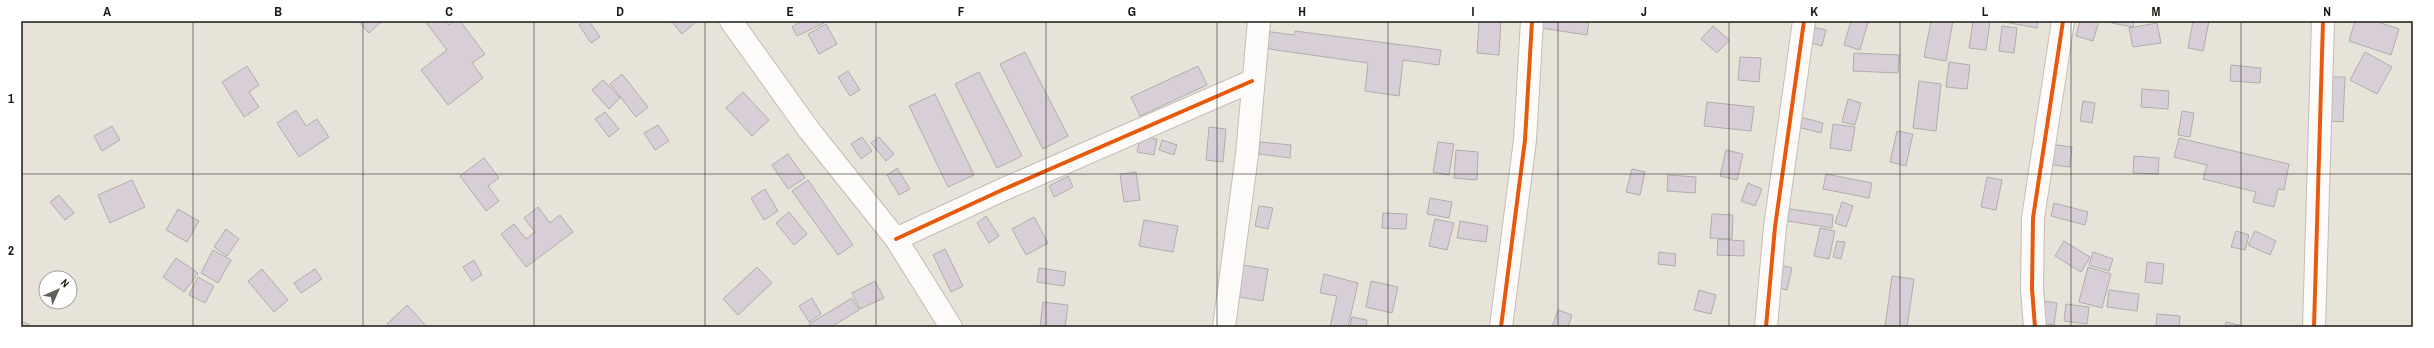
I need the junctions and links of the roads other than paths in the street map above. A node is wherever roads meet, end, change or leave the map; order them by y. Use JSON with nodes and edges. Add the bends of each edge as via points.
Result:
{"nodes":[{"id":1,"x":732,"y":21,"type":"edge"},
{"id":2,"x":1259,"y":21,"type":"edge"},
{"id":3,"x":1532,"y":21,"type":"edge"},
{"id":4,"x":1804,"y":21,"type":"edge"},
{"id":5,"x":2063,"y":21,"type":"edge"},
{"id":6,"x":2323,"y":21,"type":"edge"},
{"id":7,"x":1252,"y":81,"type":"junction"},
{"id":8,"x":896,"y":239,"type":"junction"},
{"id":9,"x":951,"y":327,"type":"edge"},
{"id":10,"x":1224,"y":327,"type":"edge"},
{"id":11,"x":1501,"y":327,"type":"edge"},
{"id":12,"x":1766,"y":327,"type":"edge"},
{"id":13,"x":2035,"y":327,"type":"edge"},
{"id":14,"x":2314,"y":327,"type":"edge"}],
"edges":[{"from":1,"to":8,"type":"street","via":[[809,130]]},
{"from":2,"to":7,"type":"street"},
{"from":3,"to":11,"type":"street","via":[[1525,140]]},
{"from":4,"to":12,"type":"street","via":[[1775,227]]},
{"from":5,"to":13,"type":"street","via":[[2033,218],[2032,289]]},
{"from":6,"to":14,"type":"street"},
{"from":7,"to":8,"type":"street","via":[[1089,151]]},
{"from":7,"to":10,"type":"street","via":[[1247,156]]},
{"from":8,"to":9,"type":"street"}]}
